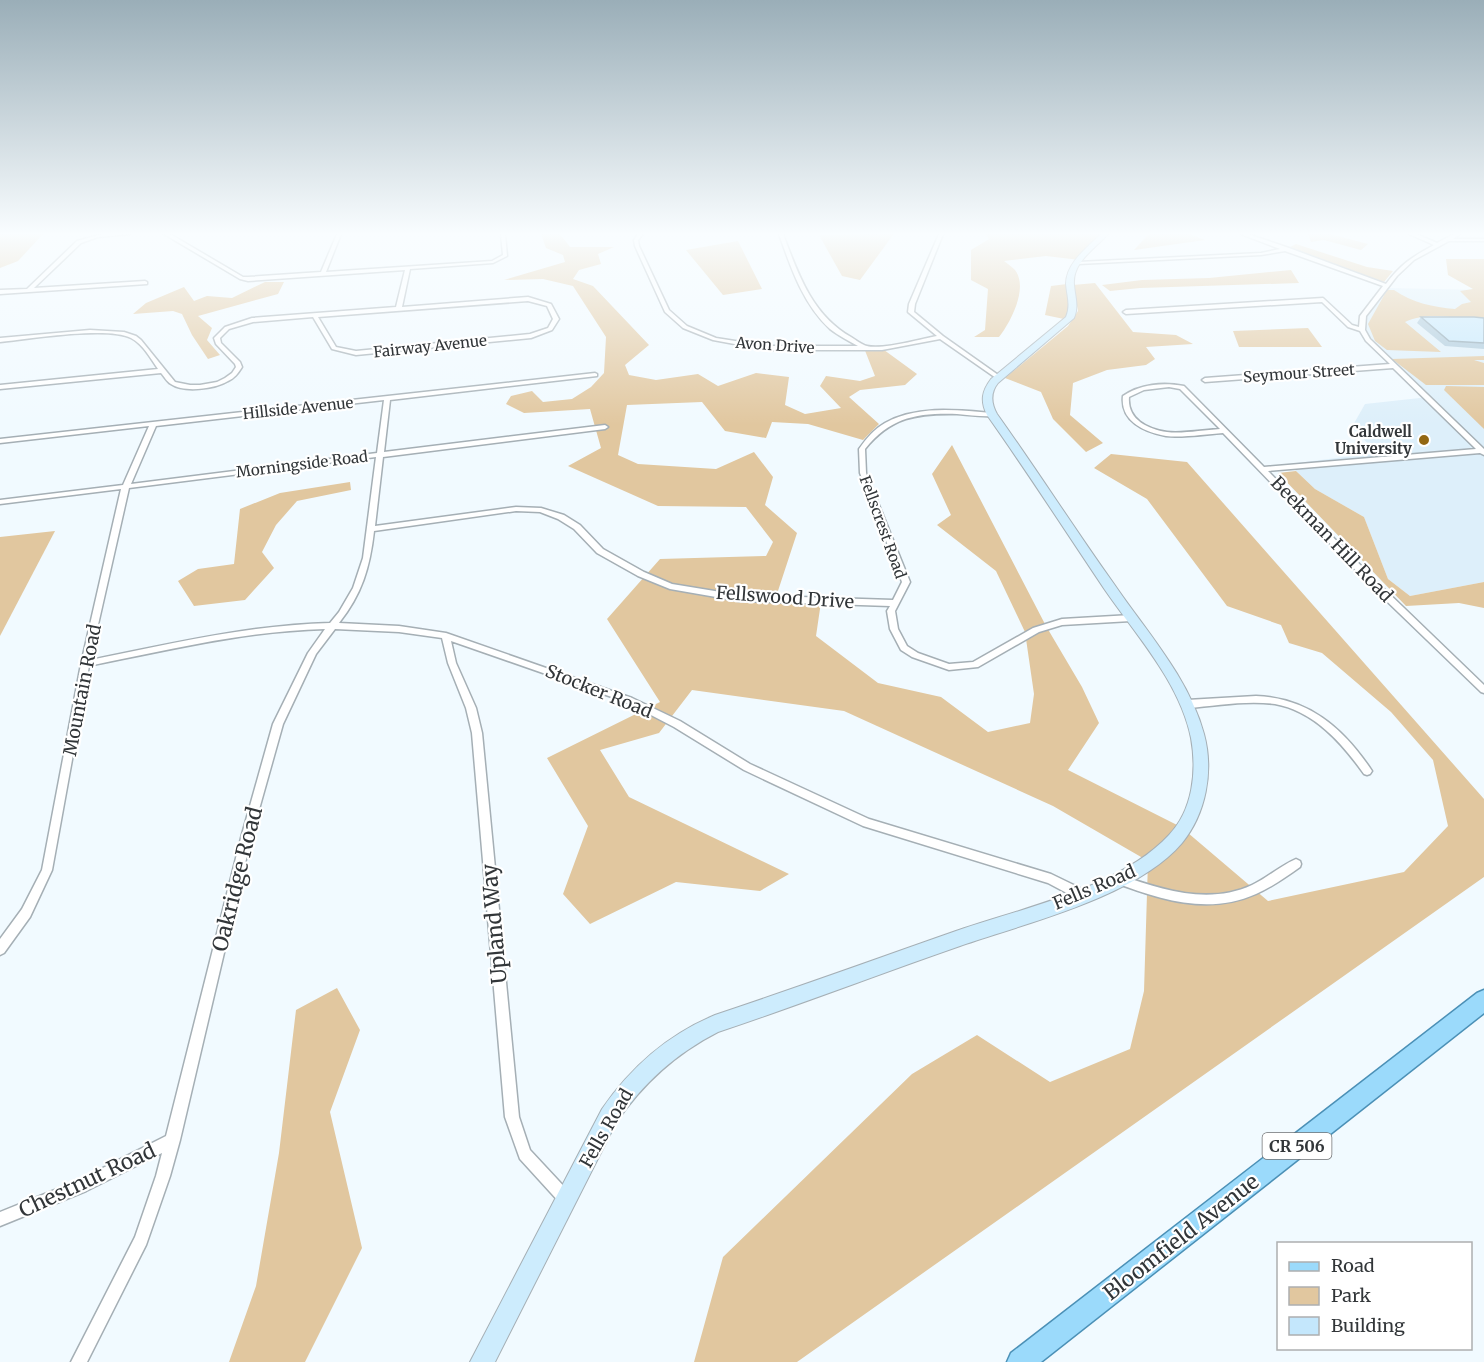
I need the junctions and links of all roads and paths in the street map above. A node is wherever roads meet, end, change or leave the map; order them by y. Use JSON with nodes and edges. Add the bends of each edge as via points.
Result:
{"nodes":[{"id":1,"x":402,"y":298,"type":"edge"},
{"id":2,"x":660,"y":298,"type":"edge"},
{"id":3,"x":810,"y":298,"type":"edge"},
{"id":4,"x":915,"y":298,"type":"edge"},
{"id":5,"x":1073,"y":298,"type":"edge"},
{"id":6,"x":1378,"y":298,"type":"edge"},
{"id":7,"x":399,"y":309,"type":"junction"},
{"id":8,"x":1126,"y":312,"type":"dead end"},
{"id":9,"x":314,"y":315,"type":"junction"},
{"id":10,"x":1362,"y":330,"type":"junction"},
{"id":11,"x":941,"y":337,"type":"junction"},
{"id":12,"x":0,"y":340,"type":"edge"},
{"id":13,"x":865,"y":348,"type":"junction"},
{"id":14,"x":1393,"y":366,"type":"junction"},
{"id":15,"x":161,"y":371,"type":"junction"},
{"id":16,"x":595,"y":375,"type":"dead end"},
{"id":17,"x":998,"y":377,"type":"junction"},
{"id":18,"x":1205,"y":380,"type":"dead end"},
{"id":19,"x":0,"y":387,"type":"edge"},
{"id":20,"x":387,"y":398,"type":"junction"},
{"id":21,"x":992,"y":415,"type":"junction"},
{"id":22,"x":153,"y":424,"type":"junction"},
{"id":23,"x":604,"y":427,"type":"dead end"},
{"id":24,"x":1227,"y":431,"type":"junction"},
{"id":25,"x":0,"y":441,"type":"edge"},
{"id":26,"x":1483,"y":452,"type":"edge"},
{"id":27,"x":379,"y":455,"type":"junction"},
{"id":28,"x":1264,"y":469,"type":"junction"},
{"id":29,"x":126,"y":486,"type":"junction"},
{"id":30,"x":0,"y":502,"type":"edge"},
{"id":31,"x":370,"y":529,"type":"junction"},
{"id":32,"x":896,"y":603,"type":"junction"},
{"id":33,"x":1131,"y":618,"type":"junction"},
{"id":34,"x":333,"y":626,"type":"junction"},
{"id":35,"x":446,"y":636,"type":"junction"},
{"id":36,"x":86,"y":664,"type":"junction"},
{"id":37,"x":1484,"y":690,"type":"edge"},
{"id":38,"x":1187,"y":704,"type":"junction"},
{"id":39,"x":1367,"y":771,"type":"dead end"},
{"id":40,"x":1296,"y":864,"type":"dead end"},
{"id":41,"x":1120,"y":879,"type":"junction"},
{"id":42,"x":1082,"y":895,"type":"junction"},
{"id":43,"x":0,"y":949,"type":"edge"},
{"id":44,"x":1484,"y":1000,"type":"edge"},
{"id":45,"x":173,"y":1140,"type":"junction"},
{"id":46,"x":566,"y":1199,"type":"junction"},
{"id":47,"x":0,"y":1219,"type":"edge"},
{"id":48,"x":78,"y":1362,"type":"edge"},
{"id":49,"x":482,"y":1362,"type":"edge"},
{"id":50,"x":1020,"y":1362,"type":"edge"}],
"edges":[{"from":1,"to":7,"type":"street"},
{"from":2,"to":13,"type":"street","name":"Avon Drive","via":[[672,317],[715,339],[753,347]]},
{"from":3,"to":13,"type":"street","via":[[833,328]]},
{"from":4,"to":11,"type":"street","via":[[911,308],[915,317]]},
{"from":5,"to":17,"type":"street","via":[[1070,318]]},
{"from":6,"to":10,"type":"street","via":[[1363,316]]},
{"from":7,"to":9,"type":"street","name":"Fairway Avenue"},
{"from":7,"to":9,"type":"street","name":"Fairway Avenue","via":[[533,300],[549,304],[556,320],[550,329],[531,336],[356,353],[334,348]]},
{"from":8,"to":10,"type":"street","via":[[1323,300],[1350,326]]},
{"from":9,"to":15,"type":"street","name":"Fairway Avenue","via":[[252,320],[223,331],[217,340],[239,367],[219,383],[180,386]]},
{"from":10,"to":14,"type":"street"},
{"from":11,"to":13,"type":"street","name":"Avon Drive","via":[[904,346]]},
{"from":11,"to":17,"type":"street"},
{"from":12,"to":15,"type":"street","name":"Fairway Avenue","via":[[125,333],[138,340]]},
{"from":14,"to":18,"type":"street","name":"Seymour Street"},
{"from":14,"to":26,"type":"street"},
{"from":15,"to":19,"type":"street"},
{"from":16,"to":20,"type":"street","name":"Hillside Avenue"},
{"from":17,"to":21,"type":"street","via":[[987,395]]},
{"from":20,"to":22,"type":"street","name":"Hillside Avenue"},
{"from":20,"to":27,"type":"street","name":"Oakridge Road"},
{"from":21,"to":32,"type":"street","name":"Fellscrest Road","via":[[933,413],[903,417],[879,427],[862,449],[863,473],[906,582]]},
{"from":21,"to":33,"type":"street","name":"Fells Road"},
{"from":22,"to":25,"type":"street","name":"Hillside Avenue"},
{"from":22,"to":29,"type":"street","name":"Mountain Road"},
{"from":23,"to":27,"type":"street","name":"Morningside Road"},
{"from":24,"to":24,"type":"street","name":"Beekman Hill Road","via":[[1182,387],[1143,388],[1124,400],[1135,423],[1168,434]]},
{"from":24,"to":28,"type":"street","name":"Beekman Hill Road"},
{"from":26,"to":28,"type":"street"},
{"from":27,"to":29,"type":"street","name":"Morningside Road"},
{"from":27,"to":31,"type":"street","name":"Oakridge Road"},
{"from":28,"to":37,"type":"street","name":"Beekman Hill Road","via":[[1374,584]]},
{"from":29,"to":30,"type":"street","name":"Morningside Road"},
{"from":29,"to":36,"type":"street","name":"Mountain Road"},
{"from":31,"to":32,"type":"street","name":"Fellswood Drive","via":[[533,509],[561,517],[600,552],[670,586],[739,598]]},
{"from":31,"to":34,"type":"street","name":"Oakridge Road","via":[[361,580]]},
{"from":32,"to":33,"type":"street","via":[[891,611],[892,620],[904,648],[949,667],[975,665],[1036,630],[1062,622]]},
{"from":33,"to":38,"type":"street","name":"Fells Road"},
{"from":34,"to":35,"type":"street","name":"Stocker Road"},
{"from":34,"to":36,"type":"street","name":"Stocker Road","via":[[241,633]]},
{"from":34,"to":45,"type":"street","name":"Oakridge Road","via":[[303,670],[278,724],[243,849]]},
{"from":35,"to":42,"type":"street","name":"Stocker Road","via":[[628,700],[677,724],[747,767],[867,823],[1051,879]]},
{"from":35,"to":46,"type":"street","name":"Upland Way","via":[[477,733],[512,1117],[525,1154]]},
{"from":36,"to":43,"type":"street","name":"Mountain Road","via":[[47,870],[26,913]]},
{"from":38,"to":39,"type":"street","via":[[1274,700],[1290,705],[1333,731]]},
{"from":38,"to":41,"type":"street","name":"Fells Road","via":[[1198,735],[1201,765],[1193,813],[1158,856]]},
{"from":40,"to":41,"type":"street","via":[[1273,882],[1229,899],[1161,895]]},
{"from":41,"to":42,"type":"street","name":"Fells Road"},
{"from":42,"to":46,"type":"street","name":"Fells Road","via":[[715,1024],[686,1038],[656,1058],[619,1100]]},
{"from":44,"to":50,"type":"main road","name":"Bloomfield Avenue","number":"CR 506"},
{"from":45,"to":47,"type":"street","name":"Chestnut Road","via":[[81,1186]]},
{"from":45,"to":48,"type":"street","name":"Oakridge Road","via":[[141,1240]]},
{"from":46,"to":49,"type":"street","name":"Fells Road"}]}
